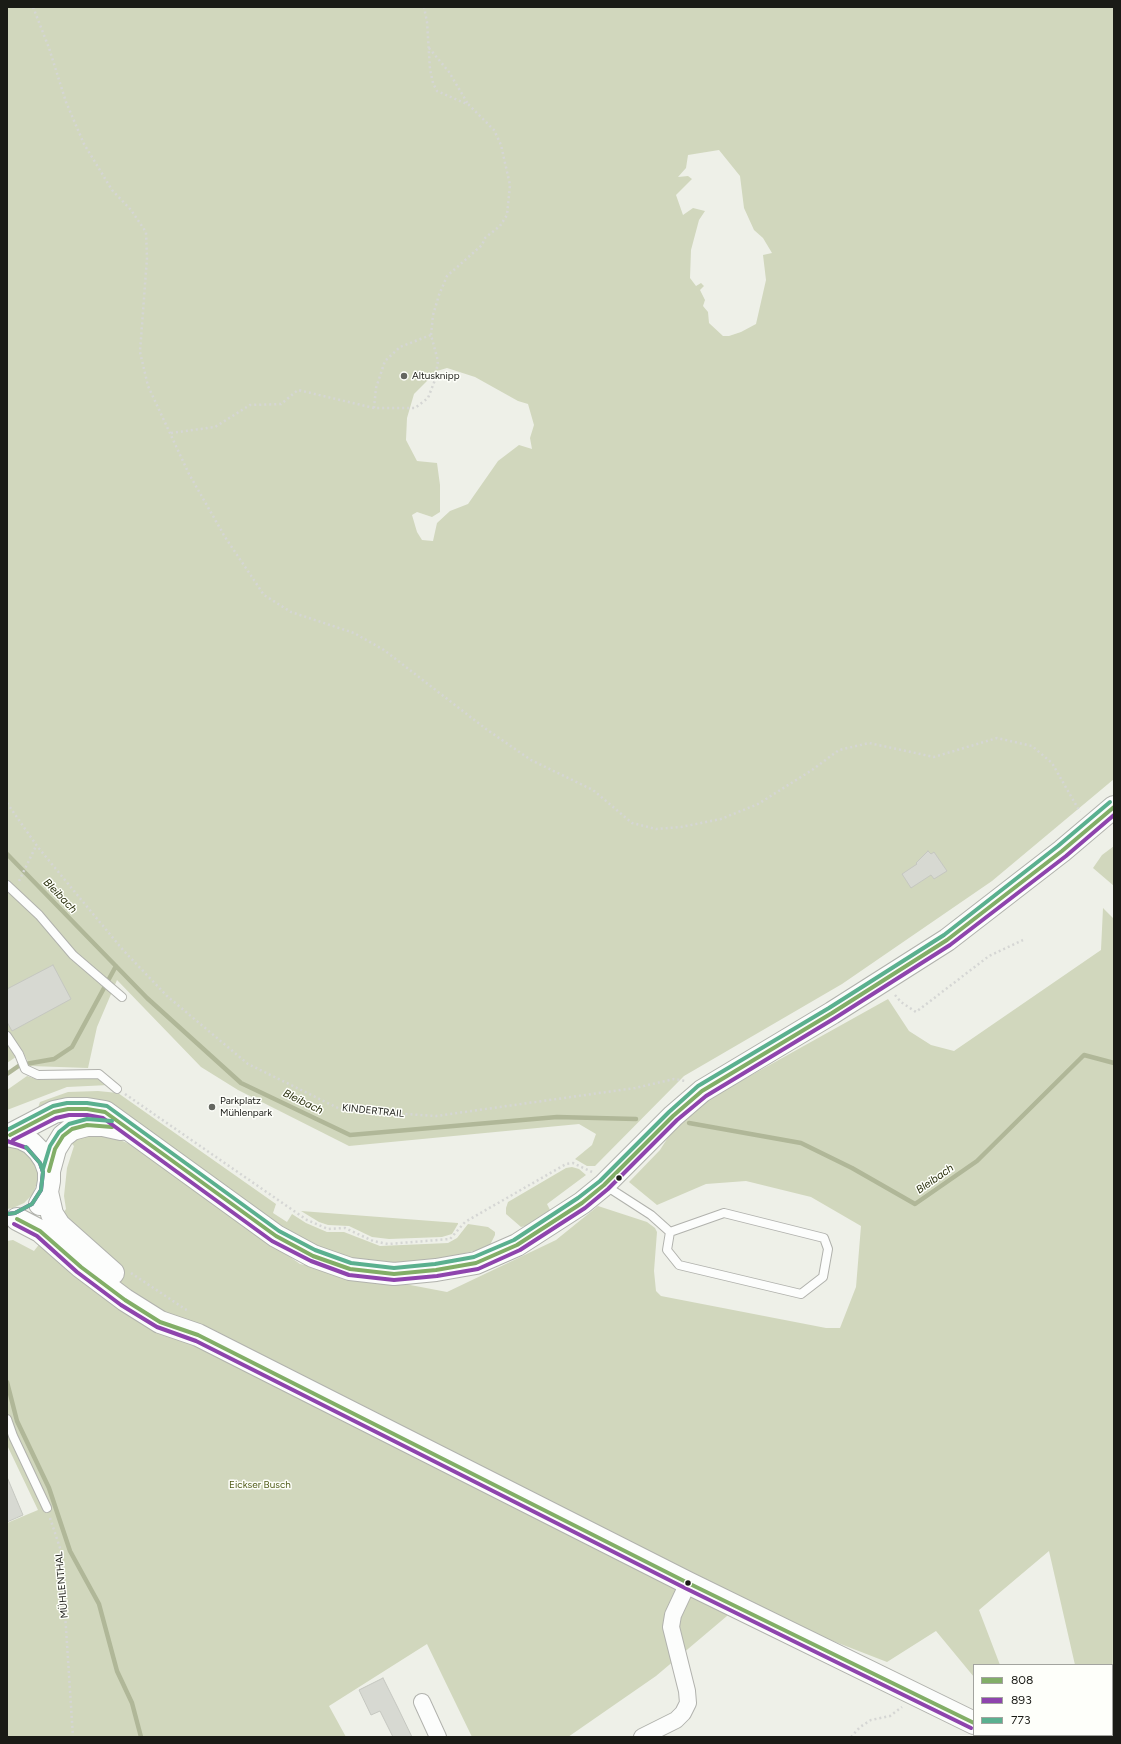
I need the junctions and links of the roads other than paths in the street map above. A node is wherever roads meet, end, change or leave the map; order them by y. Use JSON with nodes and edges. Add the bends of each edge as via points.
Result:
{"nodes":[{"id":1,"x":1114,"y":807,"type":"edge"},
{"id":2,"x":7,"y":885,"type":"edge"},
{"id":3,"x":122,"y":997,"type":"dead end"},
{"id":4,"x":7,"y":1036,"type":"edge"},
{"id":5,"x":117,"y":1089,"type":"road end"},
{"id":6,"x":132,"y":1132,"type":"junction"},
{"id":7,"x":9,"y":1135,"type":"edge"},
{"id":8,"x":601,"y":1178,"type":"junction"},
{"id":9,"x":48,"y":1181,"type":"junction"},
{"id":10,"x":12,"y":1220,"type":"edge"},
{"id":11,"x":670,"y":1232,"type":"junction"},
{"id":12,"x":198,"y":1335,"type":"junction"},
{"id":13,"x":7,"y":1419,"type":"edge"},
{"id":14,"x":47,"y":1508,"type":"road end"},
{"id":15,"x":688,"y":1583,"type":"junction"},
{"id":16,"x":422,"y":1702,"type":"dead end"},
{"id":17,"x":973,"y":1723,"type":"edge"},
{"id":18,"x":438,"y":1737,"type":"edge"},
{"id":19,"x":642,"y":1737,"type":"edge"}],
"edges":[{"from":1,"to":8,"type":"main road","via":[[1062,851],[947,940],[702,1091]]},
{"from":2,"to":3,"type":"lane","via":[[39,915],[73,955]]},
{"from":4,"to":5,"type":"lane","via":[[25,1069],[38,1075],[99,1074]]},
{"from":6,"to":7,"type":"main road","via":[[105,1112],[68,1109],[54,1112]]},
{"from":6,"to":8,"type":"main road","via":[[276,1236],[313,1256],[350,1269],[394,1274],[476,1263],[517,1245],[563,1217]]},
{"from":6,"to":9,"type":"main road","via":[[103,1125],[87,1125],[72,1129],[63,1136],[55,1149]]},
{"from":7,"to":9,"type":"main road","via":[[21,1138],[35,1147],[45,1160]]},
{"from":8,"to":11,"type":"lane"},
{"from":9,"to":10,"type":"main road","via":[[36,1209]]},
{"from":9,"to":12,"type":"main road","via":[[54,1218],[72,1238],[133,1289]]},
{"from":10,"to":12,"type":"main road","via":[[40,1231],[124,1300],[160,1322]]},
{"from":11,"to":11,"type":"lane","via":[[667,1250],[679,1265],[801,1294],[823,1278],[828,1249],[824,1238],[724,1213]]},
{"from":12,"to":15,"type":"main road"},
{"from":13,"to":14,"type":"lane"},
{"from":15,"to":17,"type":"main road"},
{"from":15,"to":19,"type":"street","via":[[673,1615],[671,1627],[688,1703],[676,1720]]},
{"from":16,"to":18,"type":"street"}]}
